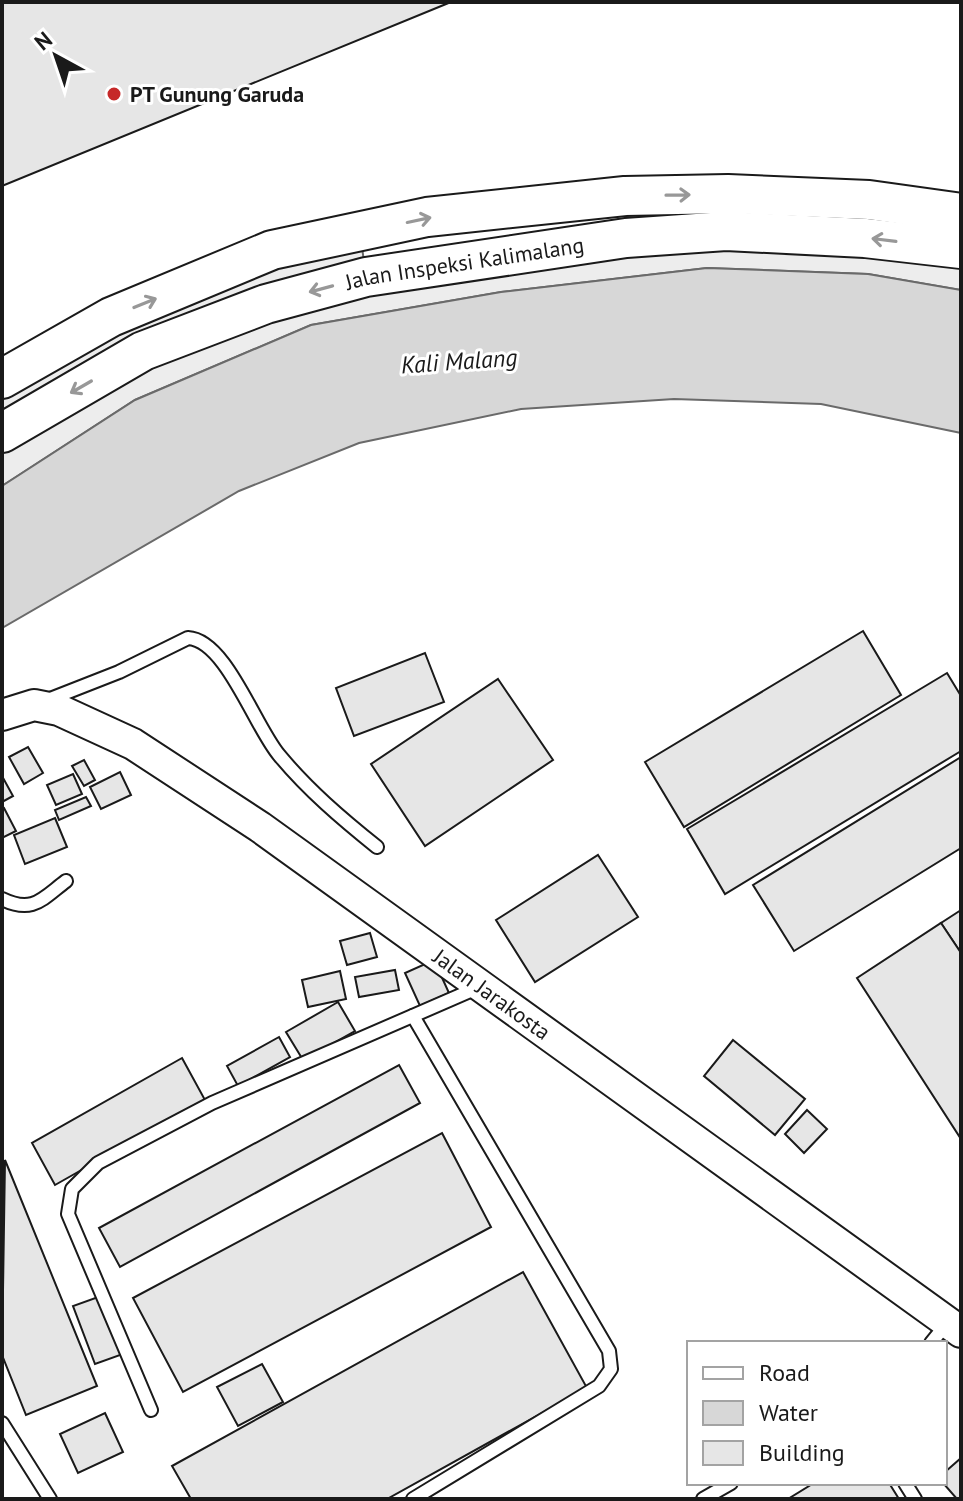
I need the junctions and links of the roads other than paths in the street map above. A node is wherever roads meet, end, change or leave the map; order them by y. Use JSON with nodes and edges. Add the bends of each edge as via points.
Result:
{"nodes":[{"id":1,"x":625,"y":196,"type":"junction"},
{"id":2,"x":961,"y":213,"type":"edge"},
{"id":3,"x":360,"y":233,"type":"junction"},
{"id":4,"x":626,"y":238,"type":"junction"},
{"id":5,"x":961,"y":249,"type":"edge"},
{"id":6,"x":366,"y":277,"type":"junction"},
{"id":7,"x":2,"y":379,"type":"edge"},
{"id":8,"x":2,"y":433,"type":"edge"},
{"id":9,"x":34,"y":705,"type":"junction"},
{"id":10,"x":2,"y":715,"type":"edge"},
{"id":11,"x":377,"y":847,"type":"dead end"},
{"id":12,"x":66,"y":881,"type":"dead end"},
{"id":13,"x":2,"y":899,"type":"edge"},
{"id":14,"x":481,"y":987,"type":"junction"},
{"id":15,"x":413,"y":1016,"type":"junction"},
{"id":16,"x":947,"y":1332,"type":"edge"},
{"id":17,"x":151,"y":1410,"type":"dead end"},
{"id":18,"x":2,"y":1423,"type":"edge"},
{"id":19,"x":728,"y":1485,"type":"edge"},
{"id":20,"x":50,"y":1499,"type":"edge"},
{"id":21,"x":413,"y":1499,"type":"edge"},
{"id":22,"x":703,"y":1499,"type":"edge"}],
"edges":[{"from":1,"to":2,"type":"main road","name":"Jalan Inspeksi Kalimalang","one_way":true,"via":[[869,200]]},
{"from":3,"to":1,"type":"main road","name":"Jalan Inspeksi Kalimalang","one_way":true,"via":[[427,217]]},
{"from":1,"to":4,"type":"main road"},
{"from":3,"to":6,"type":"main road"},
{"from":7,"to":3,"type":"main road","name":"Jalan Inspeksi Kalimalang","one_way":true,"via":[[111,317],[272,250]]},
{"from":5,"to":4,"type":"main road","name":"Jalan Inspeksi Kalimalang","one_way":true,"via":[[726,231]]},
{"from":4,"to":6,"type":"main road","name":"Jalan Inspeksi Kalimalang"},
{"from":6,"to":8,"type":"main road","name":"Jalan Inspeksi Kalimalang","one_way":true,"via":[[266,304],[143,351]]},
{"from":9,"to":10,"type":"street"},
{"from":9,"to":11,"type":"lane","via":[[188,638],[198,639],[216,653],[277,753],[323,803]]},
{"from":9,"to":14,"type":"street","name":"Jalan Jarakosta","via":[[84,719],[133,744],[260,827]]},
{"from":12,"to":13,"type":"lane","via":[[36,904],[20,907]]},
{"from":14,"to":15,"type":"lane"},
{"from":14,"to":16,"type":"street","name":"Jalan Jarakosta"},
{"from":15,"to":17,"type":"lane","via":[[212,1103],[98,1163],[72,1189],[68,1214]]},
{"from":15,"to":21,"type":"lane","via":[[609,1351],[611,1369],[599,1386]]},
{"from":18,"to":20,"type":"lane"},
{"from":19,"to":22,"type":"lane"}]}
